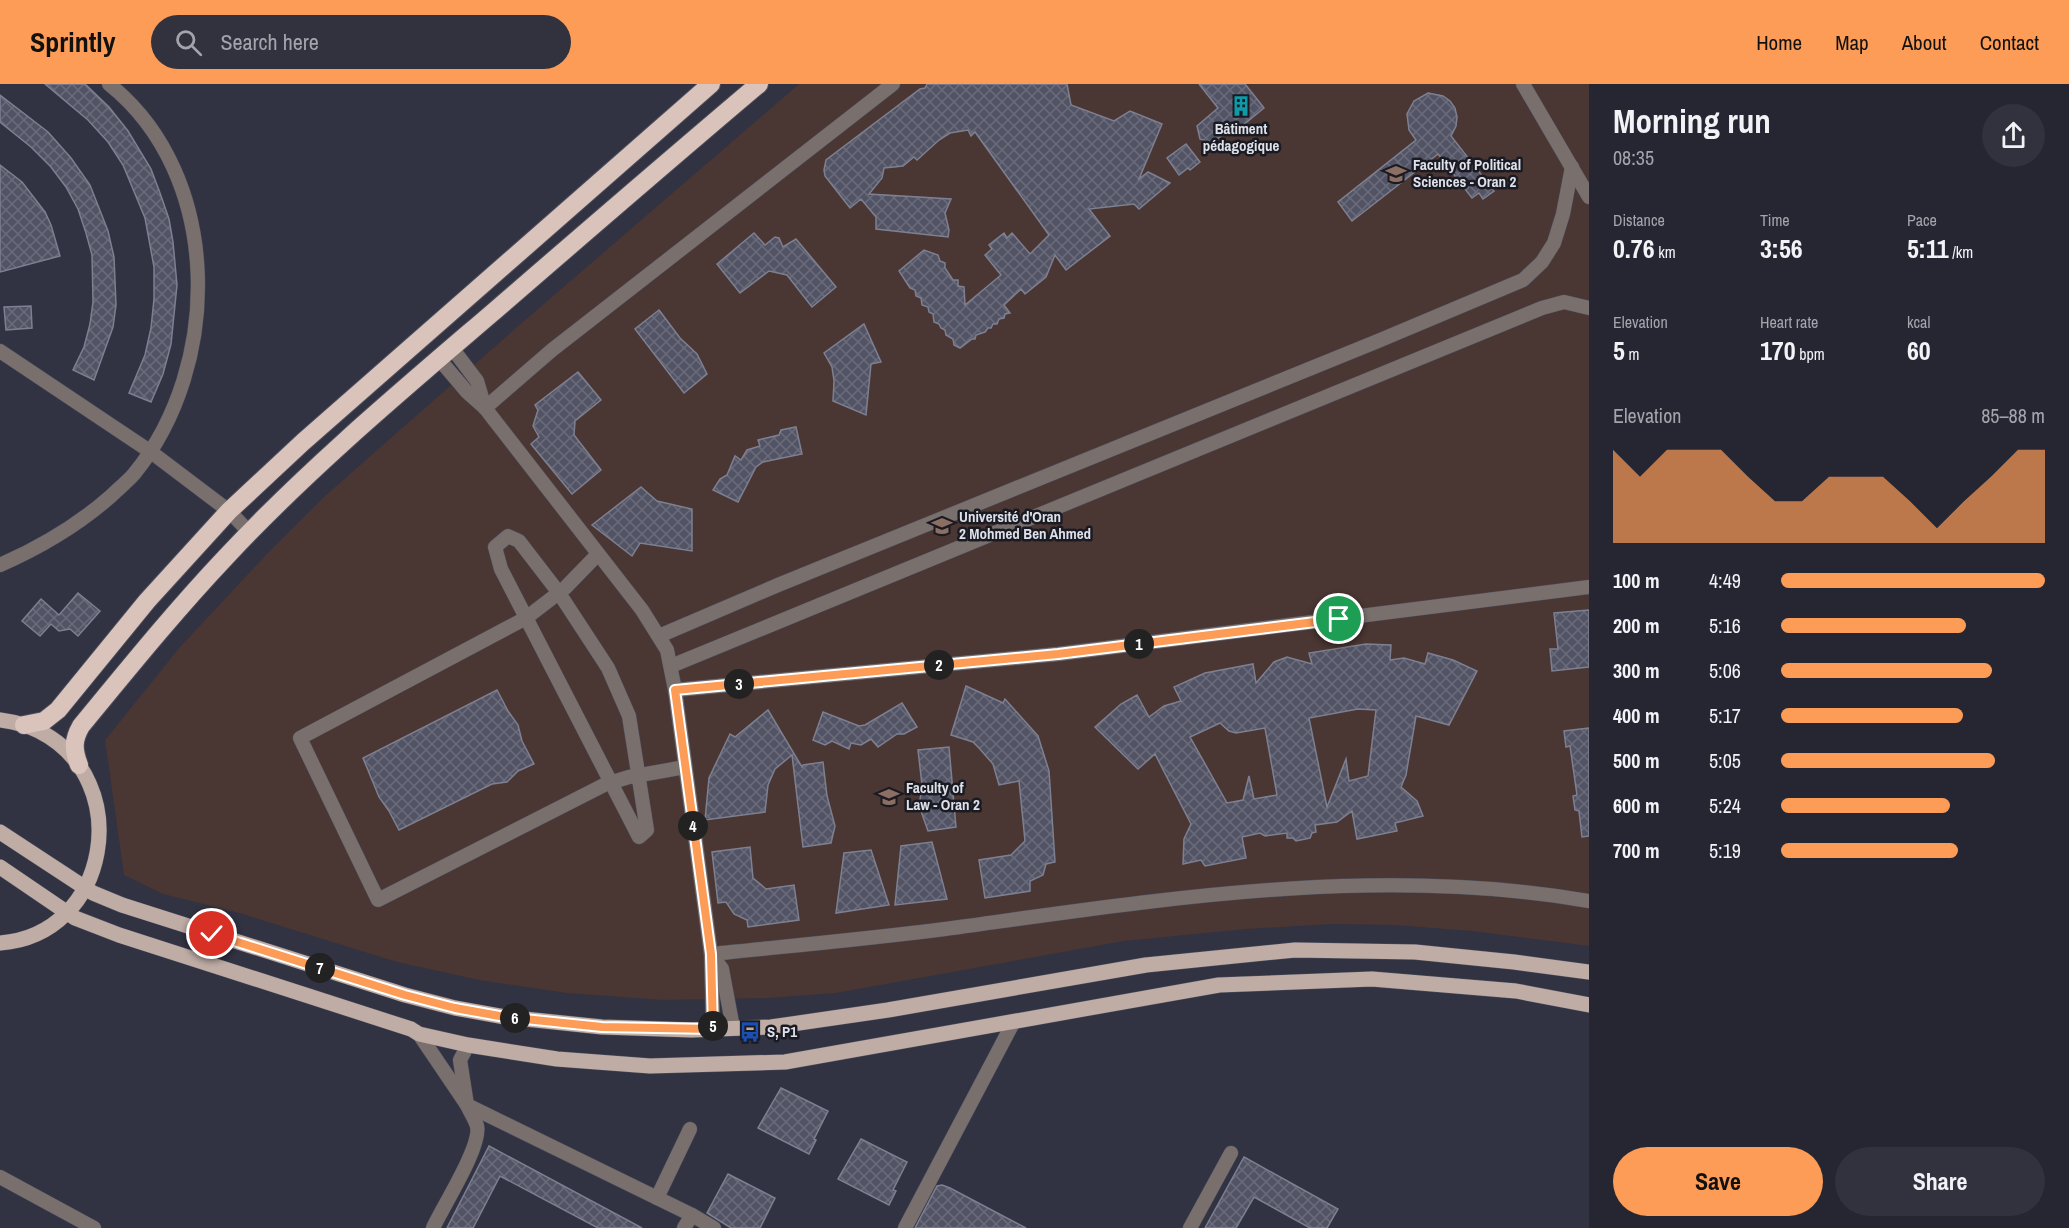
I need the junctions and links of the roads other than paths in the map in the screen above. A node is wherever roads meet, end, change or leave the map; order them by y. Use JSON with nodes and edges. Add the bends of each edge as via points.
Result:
{"nodes":[{"id":1,"x":109,"y":84,"type":"edge"},
{"id":2,"x":711,"y":84,"type":"edge"},
{"id":3,"x":759,"y":84,"type":"edge"},
{"id":4,"x":892,"y":84,"type":"edge"},
{"id":5,"x":1522,"y":84,"type":"edge"},
{"id":6,"x":1572,"y":167,"type":"junction"},
{"id":7,"x":1589,"y":197,"type":"edge"},
{"id":8,"x":1589,"y":308,"type":"edge"},
{"id":9,"x":0,"y":351,"type":"edge"},
{"id":10,"x":445,"y":353,"type":"junction"},
{"id":11,"x":485,"y":408,"type":"junction"},
{"id":12,"x":151,"y":452,"type":"junction"},
{"id":13,"x":229,"y":511,"type":"junction"},
{"id":14,"x":250,"y":533,"type":"junction"},
{"id":15,"x":598,"y":554,"type":"junction"},
{"id":16,"x":0,"y":565,"type":"edge"},
{"id":17,"x":1589,"y":587,"type":"edge"},
{"id":18,"x":559,"y":593,"type":"junction"},
{"id":19,"x":526,"y":618,"type":"junction"},
{"id":20,"x":659,"y":636,"type":"junction"},
{"id":21,"x":671,"y":666,"type":"junction"},
{"id":22,"x":675,"y":690,"type":"junction"},
{"id":23,"x":0,"y":720,"type":"edge"},
{"id":24,"x":24,"y":725,"type":"junction"},
{"id":25,"x":79,"y":765,"type":"junction"},
{"id":26,"x":685,"y":767,"type":"junction"},
{"id":27,"x":639,"y":775,"type":"junction"},
{"id":28,"x":610,"y":783,"type":"junction"},
{"id":29,"x":0,"y":832,"type":"edge"},
{"id":30,"x":0,"y":867,"type":"edge"},
{"id":31,"x":86,"y":888,"type":"junction"},
{"id":32,"x":1589,"y":901,"type":"edge"},
{"id":33,"x":67,"y":912,"type":"junction"},
{"id":34,"x":0,"y":943,"type":"edge"},
{"id":35,"x":711,"y":954,"type":"junction"},
{"id":36,"x":1589,"y":972,"type":"edge"},
{"id":37,"x":1589,"y":1005,"type":"edge"},
{"id":38,"x":1013,"y":1023,"type":"junction"},
{"id":39,"x":733,"y":1028,"type":"junction"},
{"id":40,"x":713,"y":1029,"type":"junction"},
{"id":41,"x":419,"y":1034,"type":"junction"},
{"id":42,"x":468,"y":1045,"type":"junction"},
{"id":43,"x":467,"y":1106,"type":"junction"},
{"id":44,"x":690,"y":1129,"type":"dead end"},
{"id":45,"x":1231,"y":1153,"type":"dead end"},
{"id":46,"x":0,"y":1177,"type":"edge"},
{"id":47,"x":657,"y":1197,"type":"junction"},
{"id":48,"x":692,"y":1215,"type":"junction"},
{"id":49,"x":91,"y":1227,"type":"edge"},
{"id":50,"x":433,"y":1228,"type":"edge"},
{"id":51,"x":684,"y":1228,"type":"edge"},
{"id":52,"x":714,"y":1228,"type":"edge"},
{"id":53,"x":905,"y":1228,"type":"edge"},
{"id":54,"x":1190,"y":1228,"type":"edge"}],
"edges":[{"from":1,"to":12,"type":"street","via":[[142,115],[169,159],[184,194],[197,259],[198,296],[192,345],[173,408]]},
{"from":2,"to":13,"type":"highway"},
{"from":3,"to":10,"type":"highway"},
{"from":4,"to":11,"type":"street","via":[[552,350]]},
{"from":5,"to":6,"type":"street"},
{"from":6,"to":7,"type":"street"},
{"from":6,"to":20,"type":"street","via":[[1554,243],[1542,262],[1523,280]]},
{"from":8,"to":21,"type":"street","via":[[1564,303],[1542,308]]},
{"from":9,"to":12,"type":"street"},
{"from":10,"to":11,"type":"street","via":[[467,392]]},
{"from":10,"to":14,"type":"highway","via":[[338,447]]},
{"from":11,"to":15,"type":"street"},
{"from":12,"to":13,"type":"street"},
{"from":12,"to":16,"type":"street","via":[[132,476],[69,529]]},
{"from":13,"to":14,"type":"street"},
{"from":13,"to":24,"type":"highway","via":[[147,601],[58,710],[44,721]]},
{"from":14,"to":25,"type":"highway","via":[[168,621],[81,726],[74,744]]},
{"from":15,"to":18,"type":"street"},
{"from":15,"to":20,"type":"street"},
{"from":17,"to":22,"type":"street","via":[[1058,654]]},
{"from":18,"to":19,"type":"street"},
{"from":18,"to":19,"type":"street","via":[[519,541],[508,536],[499,542],[495,547],[501,569]]},
{"from":18,"to":27,"type":"street","via":[[617,688],[629,716]]},
{"from":19,"to":28,"type":"street"},
{"from":19,"to":28,"type":"street","via":[[300,738],[378,900]]},
{"from":20,"to":21,"type":"street"},
{"from":21,"to":22,"type":"street"},
{"from":22,"to":26,"type":"street"},
{"from":23,"to":24,"type":"main road"},
{"from":24,"to":25,"type":"main road","via":[[54,741]]},
{"from":25,"to":31,"type":"main road","via":[[90,783],[100,825],[99,847]]},
{"from":26,"to":27,"type":"street"},
{"from":26,"to":35,"type":"street"},
{"from":27,"to":28,"type":"street"},
{"from":27,"to":28,"type":"street","via":[[647,830],[639,837]]},
{"from":29,"to":31,"type":"main road"},
{"from":30,"to":33,"type":"main road"},
{"from":31,"to":33,"type":"main road"},
{"from":31,"to":40,"type":"main road","via":[[133,909],[455,1008],[602,1027]]},
{"from":32,"to":35,"type":"street","via":[[1497,889],[1358,885],[1300,888],[1108,906],[909,934]]},
{"from":33,"to":34,"type":"main road","via":[[30,936]]},
{"from":33,"to":41,"type":"main road","via":[[119,935]]},
{"from":35,"to":39,"type":"street","via":[[722,969]]},
{"from":35,"to":40,"type":"street"},
{"from":36,"to":39,"type":"main road","via":[[1415,952],[1295,950],[1146,965],[888,1010],[771,1027]]},
{"from":37,"to":38,"type":"main road","via":[[1516,992],[1372,979],[1220,985]]},
{"from":38,"to":42,"type":"main road","via":[[785,1062],[638,1065],[557,1059]]},
{"from":38,"to":53,"type":"street"},
{"from":39,"to":40,"type":"main road"},
{"from":41,"to":42,"type":"main road"},
{"from":41,"to":43,"type":"street"},
{"from":42,"to":43,"type":"street","via":[[460,1060]]},
{"from":43,"to":47,"type":"street"},
{"from":43,"to":50,"type":"street","via":[[478,1128],[474,1143],[463,1173]]},
{"from":44,"to":47,"type":"street"},
{"from":45,"to":54,"type":"street"},
{"from":46,"to":49,"type":"street"},
{"from":47,"to":48,"type":"street"},
{"from":48,"to":51,"type":"street"},
{"from":48,"to":52,"type":"street"}]}
